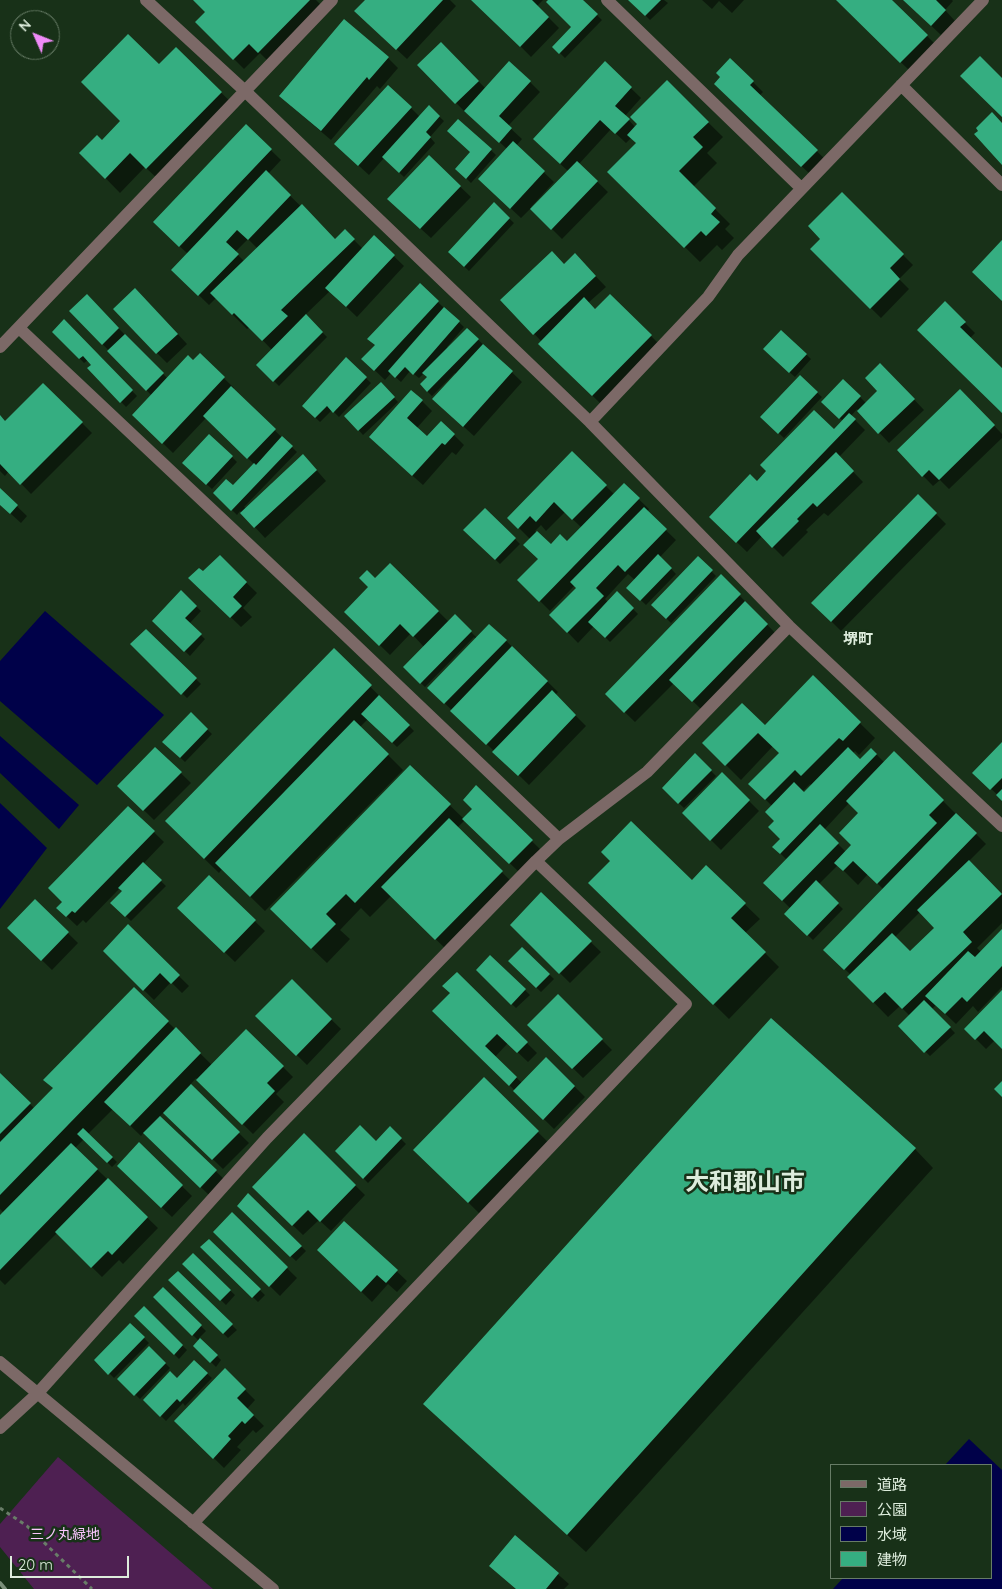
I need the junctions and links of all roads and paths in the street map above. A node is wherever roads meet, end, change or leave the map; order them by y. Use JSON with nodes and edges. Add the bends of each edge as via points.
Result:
{"nodes":[{"id":1,"x":146,"y":0,"type":"edge"},
{"id":2,"x":332,"y":0,"type":"edge"},
{"id":3,"x":607,"y":0,"type":"edge"},
{"id":4,"x":983,"y":0,"type":"edge"},
{"id":5,"x":901,"y":85,"type":"junction"},
{"id":6,"x":245,"y":91,"type":"junction"},
{"id":7,"x":1002,"y":186,"type":"edge"},
{"id":8,"x":801,"y":188,"type":"junction"},
{"id":9,"x":19,"y":328,"type":"junction"},
{"id":10,"x":0,"y":347,"type":"edge"},
{"id":11,"x":590,"y":422,"type":"junction"},
{"id":12,"x":790,"y":626,"type":"junction"},
{"id":13,"x":1002,"y":826,"type":"edge"},
{"id":14,"x":559,"y":840,"type":"junction"},
{"id":15,"x":536,"y":861,"type":"junction"},
{"id":16,"x":0,"y":1362,"type":"edge"},
{"id":17,"x":37,"y":1394,"type":"junction"},
{"id":18,"x":0,"y":1428,"type":"edge"},
{"id":19,"x":0,"y":1508,"type":"edge"},
{"id":20,"x":193,"y":1523,"type":"junction"},
{"id":21,"x":92,"y":1589,"type":"edge"},
{"id":22,"x":273,"y":1589,"type":"edge"}],
"edges":[{"from":1,"to":6,"type":"street"},
{"from":2,"to":6,"type":"street"},
{"from":3,"to":8,"type":"street"},
{"from":4,"to":5,"type":"street"},
{"from":5,"to":7,"type":"street"},
{"from":5,"to":8,"type":"street"},
{"from":6,"to":9,"type":"street"},
{"from":6,"to":11,"type":"street"},
{"from":8,"to":11,"type":"street","via":[[738,255],[708,297]]},
{"from":9,"to":10,"type":"street"},
{"from":9,"to":14,"type":"street"},
{"from":11,"to":12,"type":"street"},
{"from":12,"to":13,"type":"street"},
{"from":12,"to":14,"type":"street","via":[[647,772]]},
{"from":14,"to":15,"type":"street"},
{"from":15,"to":17,"type":"street","via":[[267,1138]]},
{"from":15,"to":20,"type":"street","via":[[686,1004]]},
{"from":16,"to":17,"type":"street"},
{"from":17,"to":18,"type":"street"},
{"from":17,"to":20,"type":"street"},
{"from":19,"to":21,"type":"path","via":[[27,1526]]},
{"from":20,"to":22,"type":"street"}]}
